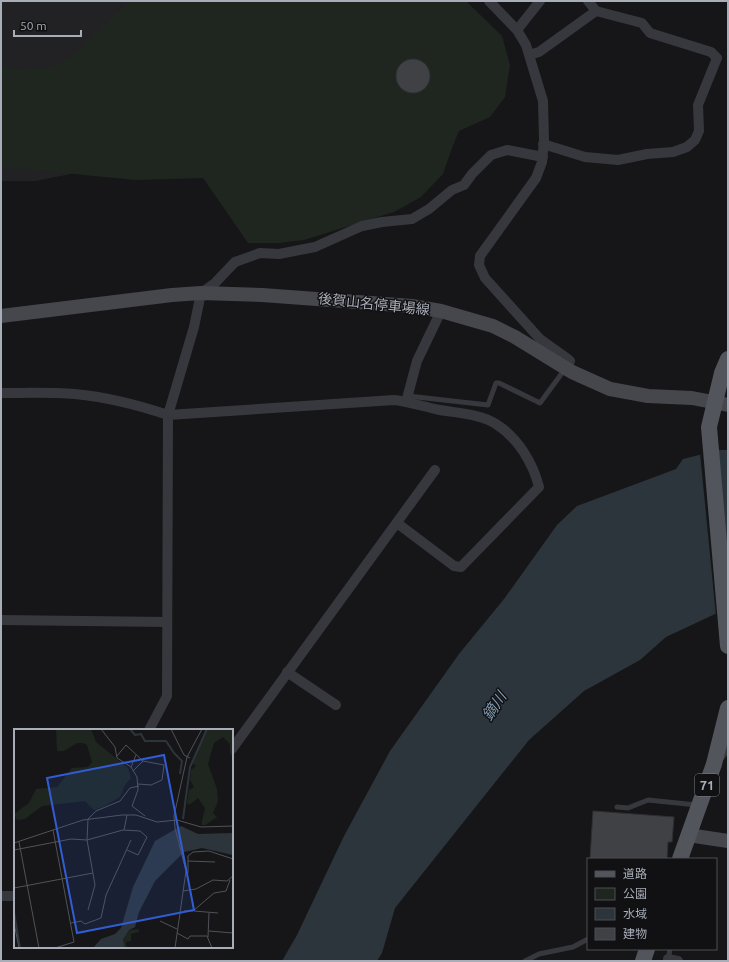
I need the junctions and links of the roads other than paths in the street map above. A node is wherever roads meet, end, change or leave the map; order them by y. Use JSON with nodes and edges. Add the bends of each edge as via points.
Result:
{"nodes":[{"id":1,"x":489,"y":1,"type":"edge"},
{"id":2,"x":540,"y":1,"type":"edge"},
{"id":3,"x":588,"y":1,"type":"edge"},
{"id":4,"x":596,"y":11,"type":"junction"},
{"id":5,"x":517,"y":30,"type":"junction"},
{"id":6,"x":529,"y":55,"type":"junction"},
{"id":7,"x":543,"y":144,"type":"junction"},
{"id":8,"x":543,"y":157,"type":"junction"},
{"id":9,"x":201,"y":293,"type":"junction"},
{"id":10,"x":441,"y":311,"type":"junction"},
{"id":11,"x":1,"y":316,"type":"edge"},
{"id":12,"x":728,"y":359,"type":"edge"},
{"id":13,"x":566,"y":368,"type":"junction"},
{"id":14,"x":728,"y":376,"type":"edge"},
{"id":15,"x":1,"y":393,"type":"edge"},
{"id":16,"x":407,"y":399,"type":"junction"},
{"id":17,"x":722,"y":403,"type":"edge"},
{"id":18,"x":168,"y":415,"type":"junction"},
{"id":19,"x":435,"y":470,"type":"dead end"},
{"id":20,"x":397,"y":523,"type":"junction"},
{"id":21,"x":1,"y":620,"type":"edge"},
{"id":22,"x":167,"y":622,"type":"junction"},
{"id":23,"x":728,"y":645,"type":"edge"},
{"id":24,"x":287,"y":672,"type":"junction"},
{"id":25,"x":336,"y":705,"type":"dead end"},
{"id":26,"x":728,"y":708,"type":"edge"},
{"id":27,"x":150,"y":729,"type":"edge"},
{"id":28,"x":728,"y":746,"type":"edge"},
{"id":29,"x":233,"y":748,"type":"edge"},
{"id":30,"x":714,"y":764,"type":"junction"},
{"id":31,"x":700,"y":805,"type":"junction"},
{"id":32,"x":618,"y":807,"type":"dead end"},
{"id":33,"x":688,"y":835,"type":"junction"},
{"id":34,"x":728,"y":841,"type":"edge"},
{"id":35,"x":680,"y":858,"type":"edge"},
{"id":36,"x":1,"y":896,"type":"edge"},
{"id":37,"x":14,"y":896,"type":"edge"},
{"id":38,"x":587,"y":940,"type":"edge"},
{"id":39,"x":647,"y":950,"type":"edge"},
{"id":40,"x":525,"y":961,"type":"edge"},
{"id":41,"x":643,"y":961,"type":"edge"}],
"edges":[{"from":1,"to":5,"type":"street"},
{"from":2,"to":5,"type":"street"},
{"from":3,"to":4,"type":"street"},
{"from":4,"to":6,"type":"street","via":[[539,52]]},
{"from":4,"to":7,"type":"street","via":[[642,23],[650,33],[711,52],[716,58],[698,105],[699,131],[695,140],[687,147],[673,152],[618,160],[585,157]]},
{"from":5,"to":6,"type":"street"},
{"from":6,"to":7,"type":"street","via":[[543,101]]},
{"from":7,"to":8,"type":"street"},
{"from":8,"to":9,"type":"street","via":[[508,150],[491,155],[464,185],[452,190],[412,219],[362,226],[315,247],[279,254],[260,253],[235,262],[215,283]]},
{"from":8,"to":13,"type":"street","via":[[536,178],[480,256],[479,265],[485,278],[540,339],[568,358],[570,361]]},
{"from":9,"to":10,"type":"main road","name":"後賀山名停車場線","via":[[320,299],[412,306]]},
{"from":9,"to":11,"type":"main road","name":"後賀山名停車場線"},
{"from":9,"to":18,"type":"street","via":[[194,327]]},
{"from":10,"to":13,"type":"main road","name":"後賀山名停車場線","via":[[493,326]]},
{"from":10,"to":16,"type":"street","via":[[417,361]]},
{"from":12,"to":17,"type":"main road"},
{"from":13,"to":16,"type":"lane","via":[[540,403],[499,383],[496,383],[488,405]]},
{"from":13,"to":17,"type":"main road","name":"後賀山名停車場線","via":[[592,382],[618,391]]},
{"from":14,"to":17,"type":"main road"},
{"from":15,"to":18,"type":"street","via":[[92,396],[135,404]]},
{"from":16,"to":18,"type":"street"},
{"from":16,"to":20,"type":"street","via":[[496,424],[511,436],[525,454],[535,472],[539,487],[461,567],[454,566]]},
{"from":17,"to":23,"type":"main road","via":[[709,427],[709,445]]},
{"from":18,"to":22,"type":"street"},
{"from":19,"to":20,"type":"street"},
{"from":20,"to":24,"type":"street"},
{"from":21,"to":22,"type":"street"},
{"from":22,"to":27,"type":"street","via":[[167,696]]},
{"from":24,"to":25,"type":"street"},
{"from":24,"to":29,"type":"street"},
{"from":26,"to":30,"type":"main road","number":"71"},
{"from":28,"to":30,"type":"street"},
{"from":30,"to":31,"type":"main road","number":"71"},
{"from":31,"to":32,"type":"lane","via":[[648,800],[628,808]]},
{"from":31,"to":33,"type":"main road","number":"71"},
{"from":33,"to":34,"type":"main road"},
{"from":33,"to":35,"type":"main road","number":"71"},
{"from":36,"to":37,"type":"street"},
{"from":38,"to":40,"type":"lane","via":[[572,947],[539,954]]},
{"from":39,"to":41,"type":"main road"}]}
